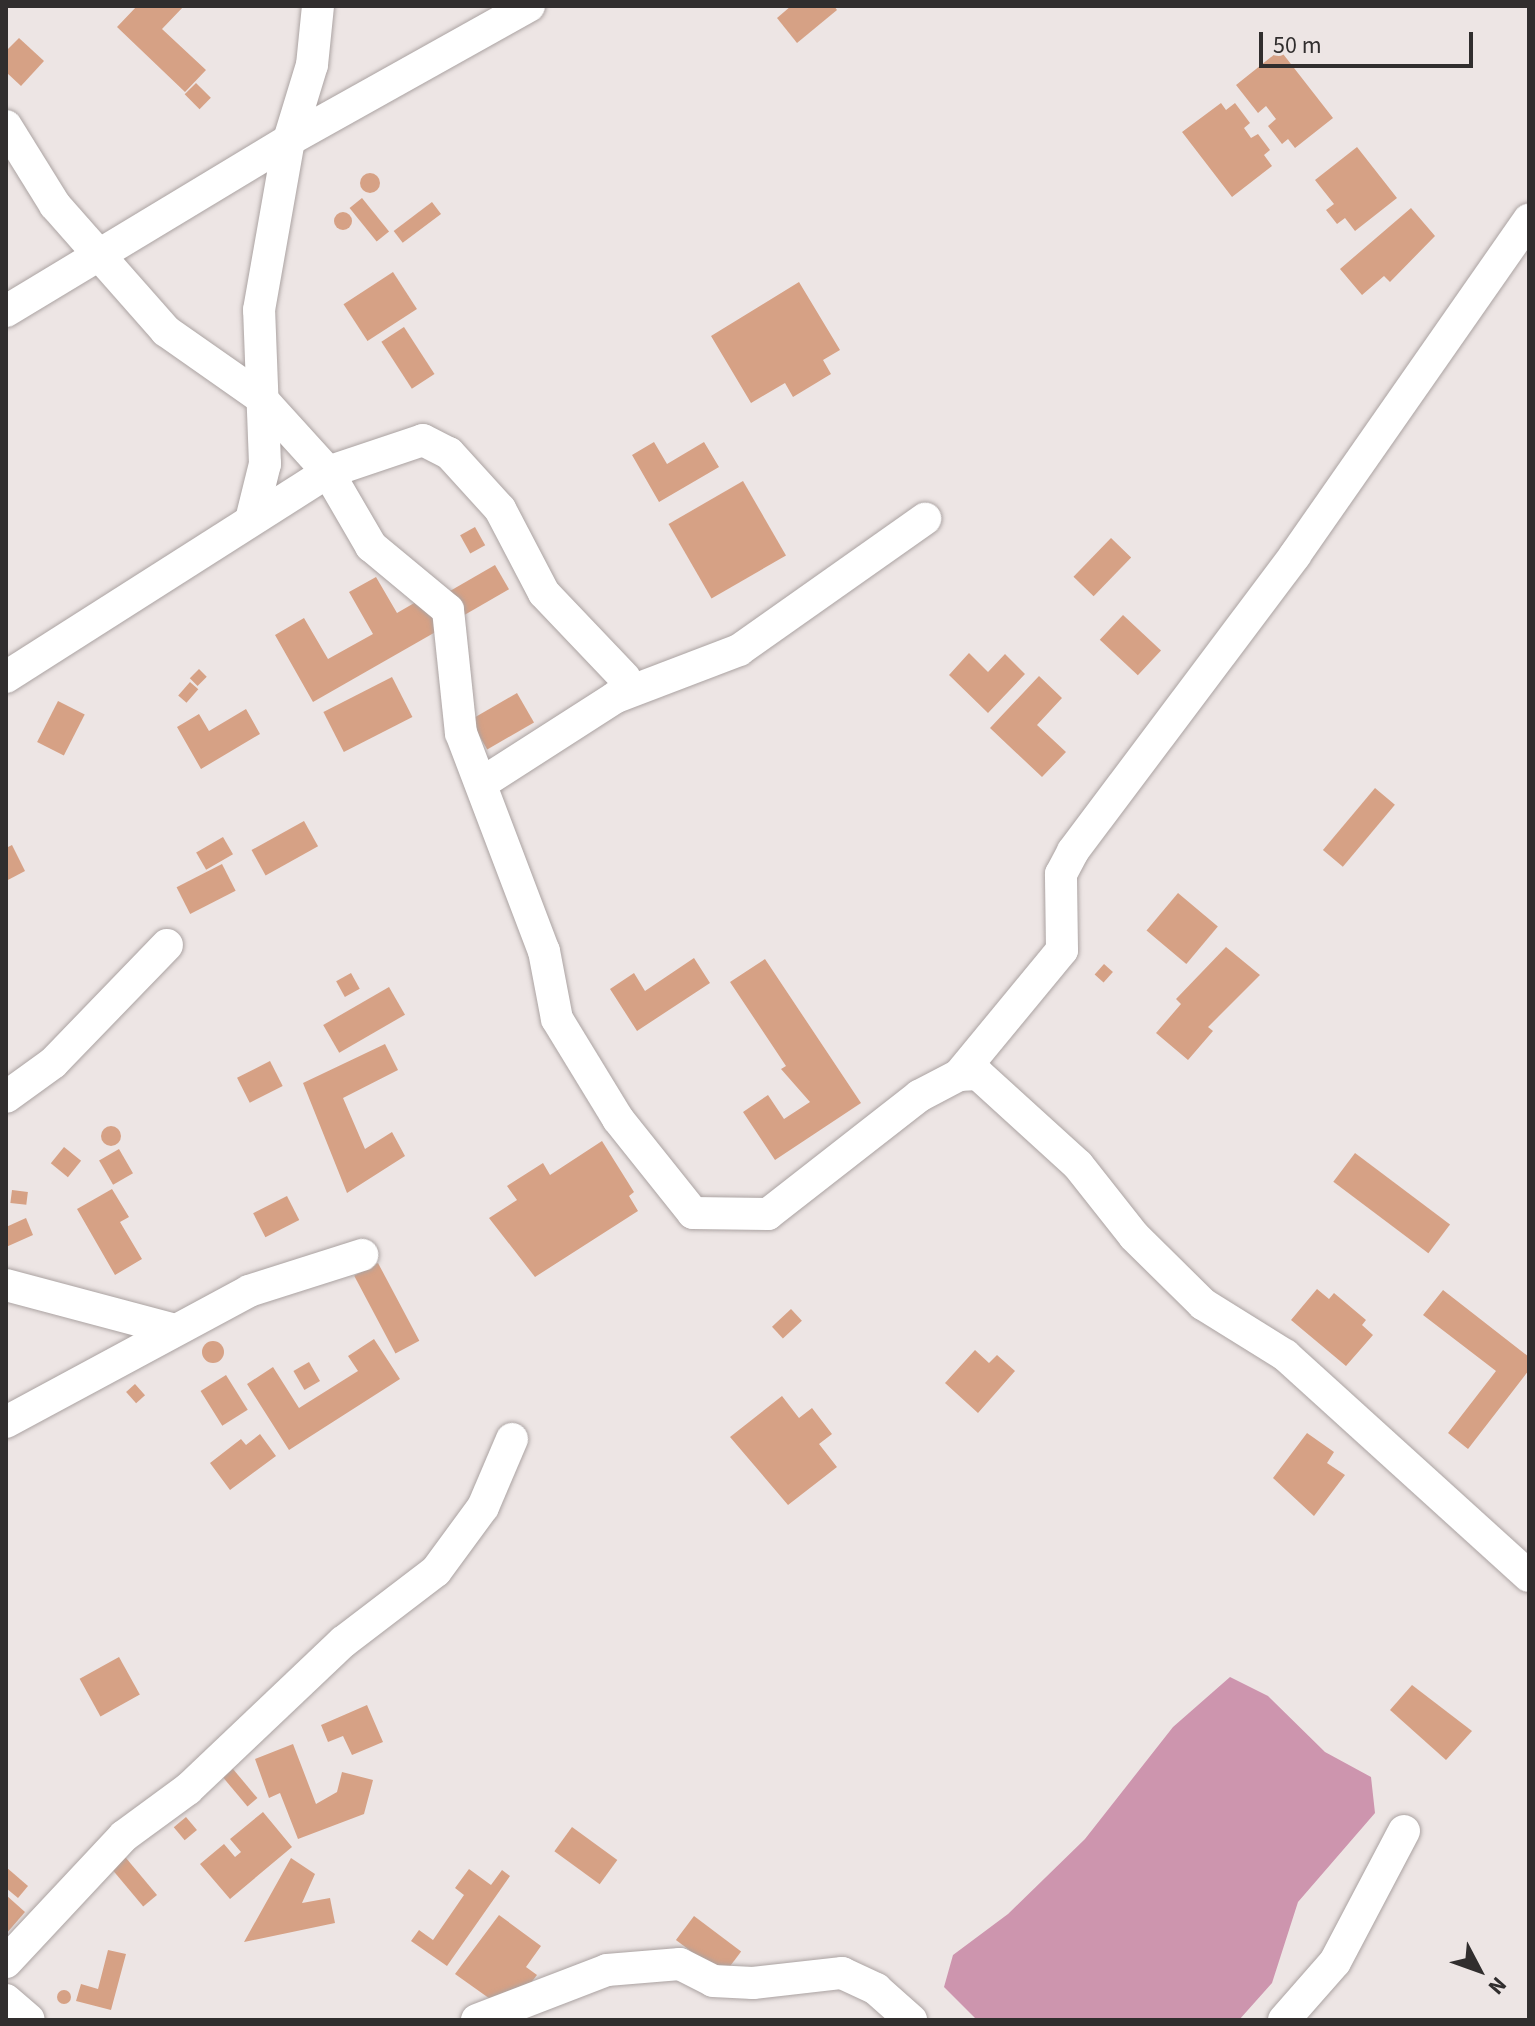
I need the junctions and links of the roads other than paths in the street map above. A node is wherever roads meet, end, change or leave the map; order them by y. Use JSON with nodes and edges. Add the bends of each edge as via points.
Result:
{"nodes":[{"id":1,"x":318,"y":6,"type":"edge"},
{"id":2,"x":529,"y":6,"type":"edge"},
{"id":3,"x":6,"y":126,"type":"edge"},
{"id":4,"x":289,"y":140,"type":"junction"},
{"id":5,"x":1529,"y":220,"type":"edge"},
{"id":6,"x":100,"y":256,"type":"junction"},
{"id":7,"x":6,"y":311,"type":"edge"},
{"id":8,"x":259,"y":396,"type":"junction"},
{"id":9,"x":328,"y":472,"type":"junction"},
{"id":10,"x":925,"y":519,"type":"dead end"},
{"id":11,"x":251,"y":520,"type":"junction"},
{"id":12,"x":6,"y":677,"type":"edge"},
{"id":13,"x":625,"y":678,"type":"dead end"},
{"id":14,"x":482,"y":783,"type":"junction"},
{"id":15,"x":167,"y":945,"type":"dead end"},
{"id":16,"x":959,"y":1075,"type":"junction"},
{"id":17,"x":6,"y":1097,"type":"edge"},
{"id":18,"x":362,"y":1255,"type":"dead end"},
{"id":19,"x":6,"y":1285,"type":"edge"},
{"id":20,"x":175,"y":1330,"type":"junction"},
{"id":21,"x":6,"y":1422,"type":"edge"},
{"id":22,"x":512,"y":1439,"type":"dead end"},
{"id":23,"x":1529,"y":1576,"type":"edge"},
{"id":24,"x":1404,"y":1831,"type":"dead end"},
{"id":25,"x":6,"y":1962,"type":"edge"},
{"id":26,"x":6,"y":2000,"type":"edge"},
{"id":27,"x":29,"y":2020,"type":"edge"},
{"id":28,"x":477,"y":2020,"type":"edge"},
{"id":29,"x":911,"y":2020,"type":"edge"},
{"id":30,"x":1284,"y":2020,"type":"edge"}],
"edges":[{"from":1,"to":4,"type":"street","via":[[312,65]]},
{"from":2,"to":4,"type":"street"},
{"from":3,"to":6,"type":"street","via":[[55,205]]},
{"from":4,"to":6,"type":"street"},
{"from":4,"to":8,"type":"street","via":[[259,310]]},
{"from":5,"to":16,"type":"street","via":[[1295,555],[1073,851],[1061,874],[1062,950]]},
{"from":6,"to":7,"type":"street"},
{"from":6,"to":8,"type":"street","via":[[166,331]]},
{"from":8,"to":9,"type":"street"},
{"from":8,"to":11,"type":"street","via":[[265,464]]},
{"from":9,"to":11,"type":"street"},
{"from":9,"to":13,"type":"street","via":[[423,440],[449,453],[500,509],[544,593]]},
{"from":9,"to":14,"type":"street","via":[[371,546],[448,610],[461,733]]},
{"from":10,"to":14,"type":"street","via":[[739,650],[616,697]]},
{"from":11,"to":12,"type":"street"},
{"from":14,"to":16,"type":"street","via":[[544,951],[557,1019],[618,1119],[693,1213],[768,1214],[919,1096]]},
{"from":15,"to":17,"type":"street","via":[[53,1063]]},
{"from":16,"to":23,"type":"street","via":[[978,1074],[1029,1116],[1203,1304],[1285,1355]]},
{"from":18,"to":20,"type":"street","via":[[249,1291]]},
{"from":19,"to":20,"type":"street"},
{"from":20,"to":21,"type":"street"},
{"from":22,"to":25,"type":"street","via":[[483,1507],[436,1571],[343,1642],[188,1789],[124,1836]]},
{"from":24,"to":30,"type":"street","via":[[1335,1962]]},
{"from":26,"to":27,"type":"street"},
{"from":28,"to":29,"type":"street","via":[[607,1970],[680,1964],[713,1981],[753,1983],[842,1973],[876,1989]]}]}
